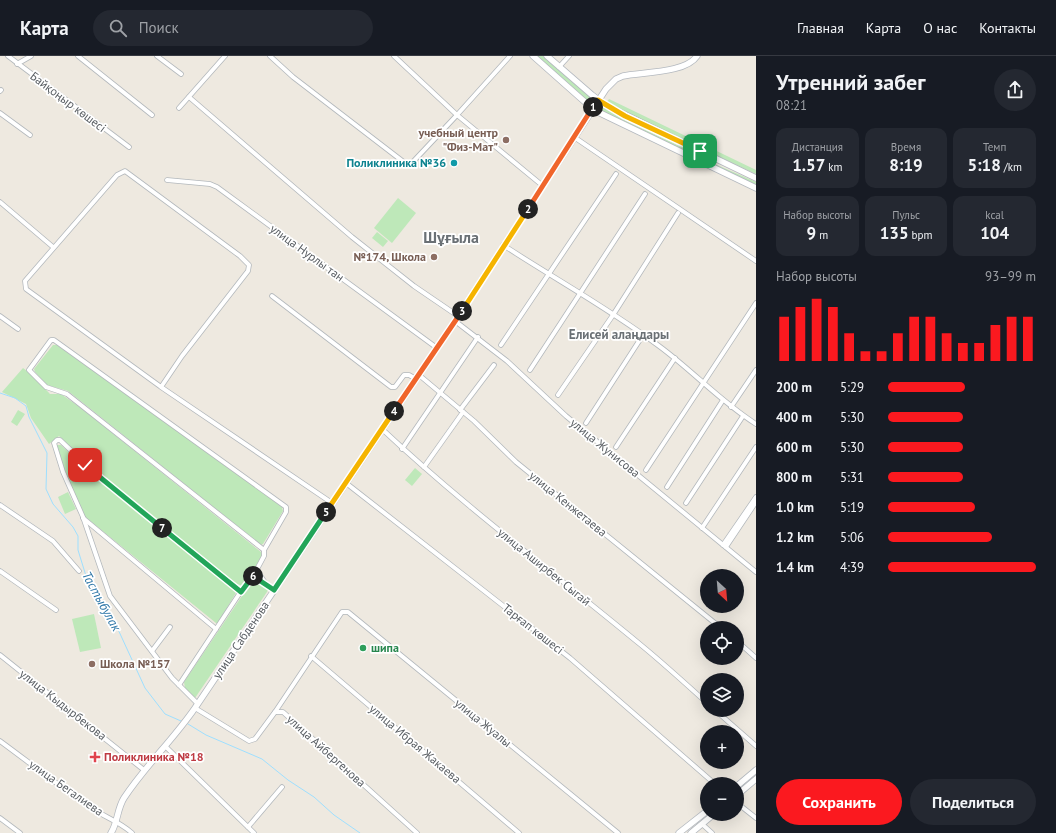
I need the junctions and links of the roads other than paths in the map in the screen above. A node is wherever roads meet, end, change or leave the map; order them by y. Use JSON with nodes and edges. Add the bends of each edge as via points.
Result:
{"nodes":[{"id":1,"x":8,"y":56,"type":"edge"},
{"id":2,"x":31,"y":56,"type":"edge"},
{"id":3,"x":78,"y":56,"type":"edge"},
{"id":4,"x":157,"y":56,"type":"edge"},
{"id":5,"x":225,"y":56,"type":"edge"},
{"id":6,"x":270,"y":56,"type":"edge"},
{"id":7,"x":394,"y":56,"type":"edge"},
{"id":8,"x":510,"y":56,"type":"edge"},
{"id":9,"x":533,"y":56,"type":"edge"},
{"id":10,"x":547,"y":56,"type":"edge"},
{"id":11,"x":569,"y":56,"type":"edge"},
{"id":12,"x":698,"y":56,"type":"edge"},
{"id":13,"x":17,"y":64,"type":"junction"},
{"id":14,"x":559,"y":66,"type":"junction"},
{"id":15,"x":181,"y":74,"type":"dead end"},
{"id":16,"x":189,"y":97,"type":"junction"},
{"id":17,"x":598,"y":100,"type":"junction"},
{"id":18,"x":179,"y":108,"type":"dead end"},
{"id":19,"x":592,"y":108,"type":"junction"},
{"id":20,"x":0,"y":113,"type":"edge"},
{"id":21,"x":457,"y":115,"type":"junction"},
{"id":22,"x":152,"y":116,"type":"dead end"},
{"id":23,"x":30,"y":135,"type":"dead end"},
{"id":24,"x":574,"y":137,"type":"junction"},
{"id":25,"x":688,"y":146,"type":"junction"},
{"id":26,"x":129,"y":147,"type":"dead end"},
{"id":27,"x":685,"y":154,"type":"junction"},
{"id":28,"x":616,"y":174,"type":"dead end"},
{"id":29,"x":756,"y":178,"type":"edge"},
{"id":30,"x":167,"y":180,"type":"dead end"},
{"id":31,"x":543,"y":186,"type":"junction"},
{"id":32,"x":756,"y":188,"type":"edge"},
{"id":33,"x":645,"y":194,"type":"dead end"},
{"id":34,"x":0,"y":202,"type":"edge"},
{"id":35,"x":678,"y":213,"type":"dead end"},
{"id":36,"x":503,"y":246,"type":"junction"},
{"id":37,"x":54,"y":247,"type":"junction"},
{"id":38,"x":756,"y":261,"type":"edge"},
{"id":39,"x":548,"y":273,"type":"junction"},
{"id":40,"x":581,"y":292,"type":"junction"},
{"id":41,"x":272,"y":296,"type":"dead end"},
{"id":42,"x":756,"y":303,"type":"edge"},
{"id":43,"x":613,"y":315,"type":"junction"},
{"id":44,"x":0,"y":316,"type":"edge"},
{"id":45,"x":457,"y":319,"type":"junction"},
{"id":46,"x":18,"y":329,"type":"dead end"},
{"id":47,"x":643,"y":335,"type":"junction"},
{"id":48,"x":478,"y":337,"type":"junction"},
{"id":49,"x":501,"y":345,"type":"dead end"},
{"id":50,"x":437,"y":348,"type":"junction"},
{"id":51,"x":675,"y":358,"type":"junction"},
{"id":52,"x":494,"y":365,"type":"dead end"},
{"id":53,"x":530,"y":370,"type":"dead end"},
{"id":54,"x":756,"y":370,"type":"edge"},
{"id":55,"x":417,"y":377,"type":"junction"},
{"id":56,"x":702,"y":383,"type":"junction"},
{"id":57,"x":160,"y":387,"type":"junction"},
{"id":58,"x":440,"y":393,"type":"junction"},
{"id":59,"x":558,"y":395,"type":"dead end"},
{"id":60,"x":723,"y":400,"type":"junction"},
{"id":61,"x":731,"y":407,"type":"junction"},
{"id":62,"x":461,"y":411,"type":"junction"},
{"id":63,"x":743,"y":416,"type":"junction"},
{"id":64,"x":586,"y":423,"type":"dead end"},
{"id":65,"x":756,"y":424,"type":"edge"},
{"id":66,"x":382,"y":430,"type":"junction"},
{"id":67,"x":756,"y":446,"type":"edge"},
{"id":68,"x":616,"y":447,"type":"dead end"},
{"id":69,"x":402,"y":449,"type":"junction"},
{"id":70,"x":424,"y":467,"type":"junction"},
{"id":71,"x":646,"y":470,"type":"dead end"},
{"id":72,"x":346,"y":483,"type":"junction"},
{"id":73,"x":667,"y":487,"type":"dead end"},
{"id":74,"x":756,"y":497,"type":"edge"},
{"id":75,"x":756,"y":502,"type":"edge"},
{"id":76,"x":332,"y":503,"type":"junction"},
{"id":77,"x":686,"y":503,"type":"dead end"},
{"id":78,"x":0,"y":505,"type":"edge"},
{"id":79,"x":83,"y":517,"type":"junction"},
{"id":80,"x":702,"y":528,"type":"junction"},
{"id":81,"x":724,"y":546,"type":"junction"},
{"id":82,"x":264,"y":550,"type":"junction"},
{"id":83,"x":79,"y":570,"type":"dead end"},
{"id":84,"x":0,"y":571,"type":"edge"},
{"id":85,"x":256,"y":571,"type":"junction"},
{"id":86,"x":756,"y":572,"type":"edge"},
{"id":87,"x":253,"y":575,"type":"junction"},
{"id":88,"x":266,"y":584,"type":"junction"},
{"id":89,"x":274,"y":590,"type":"junction"},
{"id":90,"x":241,"y":592,"type":"junction"},
{"id":91,"x":56,"y":610,"type":"dead end"},
{"id":92,"x":712,"y":621,"type":"edge"},
{"id":93,"x":170,"y":626,"type":"dead end"},
{"id":94,"x":216,"y":629,"type":"junction"},
{"id":95,"x":744,"y":647,"type":"edge"},
{"id":96,"x":152,"y":651,"type":"junction"},
{"id":97,"x":0,"y":655,"type":"edge"},
{"id":98,"x":311,"y":656,"type":"junction"},
{"id":99,"x":756,"y":658,"type":"edge"},
{"id":100,"x":179,"y":686,"type":"junction"},
{"id":101,"x":700,"y":697,"type":"edge"},
{"id":102,"x":196,"y":706,"type":"junction"},
{"id":103,"x":274,"y":712,"type":"junction"},
{"id":104,"x":723,"y":717,"type":"edge"},
{"id":105,"x":0,"y":741,"type":"edge"},
{"id":106,"x":166,"y":746,"type":"junction"},
{"id":107,"x":756,"y":746,"type":"edge"},
{"id":108,"x":144,"y":770,"type":"junction"},
{"id":109,"x":756,"y":770,"type":"edge"},
{"id":110,"x":707,"y":777,"type":"edge"},
{"id":111,"x":756,"y":779,"type":"edge"},
{"id":112,"x":744,"y":780,"type":"edge"},
{"id":113,"x":282,"y":787,"type":"dead end"},
{"id":114,"x":744,"y":789,"type":"edge"},
{"id":115,"x":744,"y":809,"type":"edge"},
{"id":116,"x":700,"y":816,"type":"edge"},
{"id":117,"x":0,"y":818,"type":"edge"},
{"id":118,"x":756,"y":818,"type":"edge"},
{"id":119,"x":117,"y":821,"type":"junction"},
{"id":120,"x":706,"y":821,"type":"edge"},
{"id":121,"x":702,"y":824,"type":"junction"},
{"id":122,"x":248,"y":827,"type":"junction"},
{"id":123,"x":20,"y":833,"type":"edge"},
{"id":124,"x":111,"y":833,"type":"edge"},
{"id":125,"x":132,"y":833,"type":"edge"},
{"id":126,"x":254,"y":833,"type":"edge"},
{"id":127,"x":417,"y":833,"type":"edge"},
{"id":128,"x":519,"y":833,"type":"edge"},
{"id":129,"x":618,"y":833,"type":"edge"},
{"id":130,"x":679,"y":833,"type":"edge"},
{"id":131,"x":691,"y":833,"type":"edge"},
{"id":132,"x":712,"y":833,"type":"edge"}],
"edges":[{"from":1,"to":13,"type":"street","name":"Байқоңыр көшесі"},
{"from":2,"to":13,"type":"street"},
{"from":3,"to":22,"type":"street"},
{"from":4,"to":15,"type":"street"},
{"from":5,"to":16,"type":"street"},
{"from":6,"to":21,"type":"street","via":[[293,77],[405,163],[413,164]]},
{"from":7,"to":21,"type":"street"},
{"from":8,"to":21,"type":"street"},
{"from":9,"to":19,"type":"street"},
{"from":10,"to":14,"type":"street"},
{"from":11,"to":14,"type":"street"},
{"from":12,"to":17,"type":"street","name":"улица Сабденова","via":[[670,70],[623,76],[610,84]]},
{"from":13,"to":26,"type":"street","name":"Байқоңыр көшесі"},
{"from":14,"to":17,"type":"street"},
{"from":16,"to":18,"type":"street"},
{"from":16,"to":45,"type":"street","name":"улица Жунисова","via":[[352,237]]},
{"from":17,"to":19,"type":"street","name":"улица Сабденова"},
{"from":17,"to":25,"type":"street"},
{"from":19,"to":24,"type":"street","name":"улица Сабденова"},
{"from":19,"to":27,"type":"street"},
{"from":20,"to":23,"type":"street"},
{"from":21,"to":31,"type":"street"},
{"from":24,"to":31,"type":"street","name":"улица Сабденова"},
{"from":24,"to":38,"type":"street"},
{"from":25,"to":27,"type":"street"},
{"from":25,"to":29,"type":"street"},
{"from":27,"to":32,"type":"street"},
{"from":28,"to":39,"type":"street"},
{"from":30,"to":50,"type":"street","name":"улица Нурлы тан","via":[[210,184],[217,187]]},
{"from":31,"to":36,"type":"street","name":"улица Сабденова"},
{"from":33,"to":40,"type":"street"},
{"from":34,"to":37,"type":"street"},
{"from":35,"to":43,"type":"street"},
{"from":36,"to":39,"type":"street"},
{"from":36,"to":45,"type":"street","name":"улица Сабденова"},
{"from":37,"to":57,"type":"street","via":[[25,281],[26,289]]},
{"from":37,"to":57,"type":"street","via":[[117,175],[125,171],[247,261],[248,271]]},
{"from":39,"to":40,"type":"street"},
{"from":39,"to":49,"type":"street"},
{"from":40,"to":43,"type":"street"},
{"from":40,"to":53,"type":"street"},
{"from":41,"to":55,"type":"street","via":[[391,386],[395,387],[404,375]]},
{"from":42,"to":56,"type":"street"},
{"from":43,"to":47,"type":"street"},
{"from":43,"to":59,"type":"street"},
{"from":44,"to":46,"type":"street"},
{"from":45,"to":48,"type":"street","name":"улица Жунисова"},
{"from":45,"to":50,"type":"street","name":"улица Сабденова"},
{"from":47,"to":51,"type":"street"},
{"from":47,"to":64,"type":"street"},
{"from":48,"to":58,"type":"street"},
{"from":48,"to":80,"type":"street","name":"улица Жунисова","via":[[566,416]]},
{"from":50,"to":55,"type":"street","name":"улица Сабденова"},
{"from":51,"to":56,"type":"street"},
{"from":51,"to":68,"type":"street"},
{"from":52,"to":62,"type":"street"},
{"from":54,"to":61,"type":"street"},
{"from":55,"to":58,"type":"street","name":"улица Кенжетаева"},
{"from":55,"to":66,"type":"street","name":"улица Сабденова"},
{"from":56,"to":60,"type":"street"},
{"from":56,"to":71,"type":"street"},
{"from":57,"to":76,"type":"street"},
{"from":58,"to":62,"type":"street","name":"улица Кенжетаева"},
{"from":58,"to":69,"type":"street"},
{"from":60,"to":61,"type":"street"},
{"from":60,"to":73,"type":"street"},
{"from":61,"to":63,"type":"street"},
{"from":62,"to":70,"type":"street"},
{"from":62,"to":92,"type":"street","name":"улица Кенжетаева","via":[[516,462]]},
{"from":63,"to":65,"type":"street"},
{"from":63,"to":77,"type":"street"},
{"from":66,"to":69,"type":"street","name":"улица Аширбек Сыгай"},
{"from":66,"to":72,"type":"street","name":"улица Сабденова"},
{"from":67,"to":80,"type":"street"},
{"from":69,"to":70,"type":"street","name":"улица Аширбек Сыгай"},
{"from":70,"to":101,"type":"street","name":"улица Аширбек Сыгай","via":[[641,645]]},
{"from":72,"to":76,"type":"street","name":"улица Сабденова"},
{"from":72,"to":110,"type":"street","name":"Тарғап көшесі","via":[[570,658]]},
{"from":74,"to":81,"type":"street"},
{"from":75,"to":81,"type":"street"},
{"from":76,"to":89,"type":"street","name":"улица Сабденова"},
{"from":78,"to":83,"type":"street","via":[[53,542]]},
{"from":79,"to":90,"type":"street","via":[[54,446],[57,440],[101,479]]},
{"from":79,"to":94,"type":"street"},
{"from":79,"to":96,"type":"street","via":[[110,596]]},
{"from":80,"to":81,"type":"street","name":"улица Жунисова"},
{"from":81,"to":86,"type":"street","name":"улица Жунисова"},
{"from":82,"to":82,"type":"street","via":[[67,394],[46,387],[29,370],[51,340],[283,503],[286,512]]},
{"from":82,"to":85,"type":"street","via":[[264,556]]},
{"from":84,"to":91,"type":"street"},
{"from":85,"to":87,"type":"street"},
{"from":85,"to":88,"type":"street"},
{"from":87,"to":88,"type":"street"},
{"from":87,"to":90,"type":"street"},
{"from":88,"to":89,"type":"street"},
{"from":89,"to":102,"type":"street","name":"улица Сабденова"},
{"from":90,"to":94,"type":"street"},
{"from":93,"to":96,"type":"street"},
{"from":94,"to":100,"type":"street"},
{"from":95,"to":99,"type":"street"},
{"from":96,"to":100,"type":"street"},
{"from":97,"to":108,"type":"street","name":"улица Кыдырбекова"},
{"from":98,"to":103,"type":"street"},
{"from":98,"to":128,"type":"street","name":"улица Ибрая Жакаева"},
{"from":98,"to":129,"type":"street","name":"улица Жуалы","via":[[342,612],[348,612]]},
{"from":100,"to":102,"type":"street"},
{"from":102,"to":103,"type":"street","name":"улица Айбергенова","via":[[252,741]]},
{"from":102,"to":106,"type":"street","name":"улица Сабденова"},
{"from":103,"to":127,"type":"street","name":"улица Айбергенова","via":[[283,712],[287,715]]},
{"from":104,"to":107,"type":"street"},
{"from":105,"to":119,"type":"street","name":"улица Бегалиева","via":[[82,802]]},
{"from":106,"to":108,"type":"street","name":"улица Сабденова"},
{"from":106,"to":122,"type":"street"},
{"from":108,"to":119,"type":"street","name":"улица Сабденова","via":[[123,800]]},
{"from":109,"to":112,"type":"street"},
{"from":111,"to":114,"type":"street"},
{"from":113,"to":122,"type":"street"},
{"from":115,"to":118,"type":"street"},
{"from":116,"to":130,"type":"street"},
{"from":117,"to":123,"type":"street"},
{"from":119,"to":124,"type":"street","name":"улица Сабденова"},
{"from":119,"to":125,"type":"street","name":"улица Бегалиева"},
{"from":120,"to":121,"type":"street"},
{"from":121,"to":131,"type":"street"},
{"from":121,"to":132,"type":"street"},
{"from":122,"to":126,"type":"street"}]}
